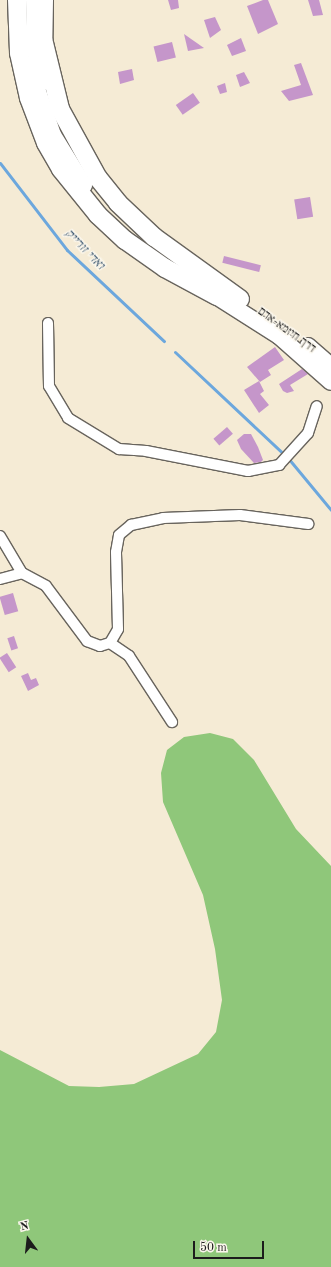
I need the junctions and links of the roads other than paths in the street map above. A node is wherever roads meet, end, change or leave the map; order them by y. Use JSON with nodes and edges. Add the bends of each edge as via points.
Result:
{"nodes":[{"id":1,"x":17,"y":0,"type":"edge"},
{"id":2,"x":26,"y":0,"type":"edge"},
{"id":3,"x":34,"y":0,"type":"edge"},
{"id":4,"x":44,"y":0,"type":"edge"},
{"id":5,"x":217,"y":296,"type":"junction"},
{"id":6,"x":240,"y":299,"type":"junction"},
{"id":7,"x":48,"y":323,"type":"dead end"},
{"id":8,"x":331,"y":366,"type":"edge"},
{"id":9,"x":331,"y":382,"type":"edge"},
{"id":10,"x":317,"y":406,"type":"dead end"},
{"id":11,"x":308,"y":524,"type":"dead end"},
{"id":12,"x":0,"y":536,"type":"edge"},
{"id":13,"x":22,"y":573,"type":"junction"},
{"id":14,"x":0,"y":579,"type":"edge"},
{"id":15,"x":110,"y":643,"type":"junction"},
{"id":16,"x":172,"y":722,"type":"dead end"}],
"edges":[{"from":1,"to":5,"type":"highway","via":[[19,53],[29,98],[46,143],[61,169],[98,215],[125,240],[165,268]]},
{"from":2,"to":5,"type":"main road","name":"דרך חיזמא-אדם","via":[[28,52],[36,89],[53,135],[74,172],[100,206],[137,242],[171,269]]},
{"from":3,"to":6,"type":"main road","name":"דרך חיזמא-אדם","via":[[35,46],[43,87],[60,132],[81,168],[105,201],[147,241],[175,263]]},
{"from":4,"to":6,"type":"highway","via":[[43,39],[48,68],[60,109],[91,167],[118,203],[154,237]]},
{"from":5,"to":9,"type":"main road","name":"דרך חיזמא-אדם","via":[[278,336]]},
{"from":6,"to":8,"type":"main road","name":"דרך חיזמא-אדם","via":[[287,328]]},
{"from":7,"to":10,"type":"street","via":[[49,386],[68,418],[119,450],[146,451],[248,471],[279,465],[308,433]]},
{"from":11,"to":15,"type":"street","via":[[240,515],[163,518],[131,525],[119,536],[116,552],[118,629]]},
{"from":12,"to":13,"type":"street"},
{"from":13,"to":14,"type":"street"},
{"from":13,"to":15,"type":"street","via":[[46,586],[87,640],[100,646]]},
{"from":15,"to":16,"type":"street","via":[[129,656]]}]}
